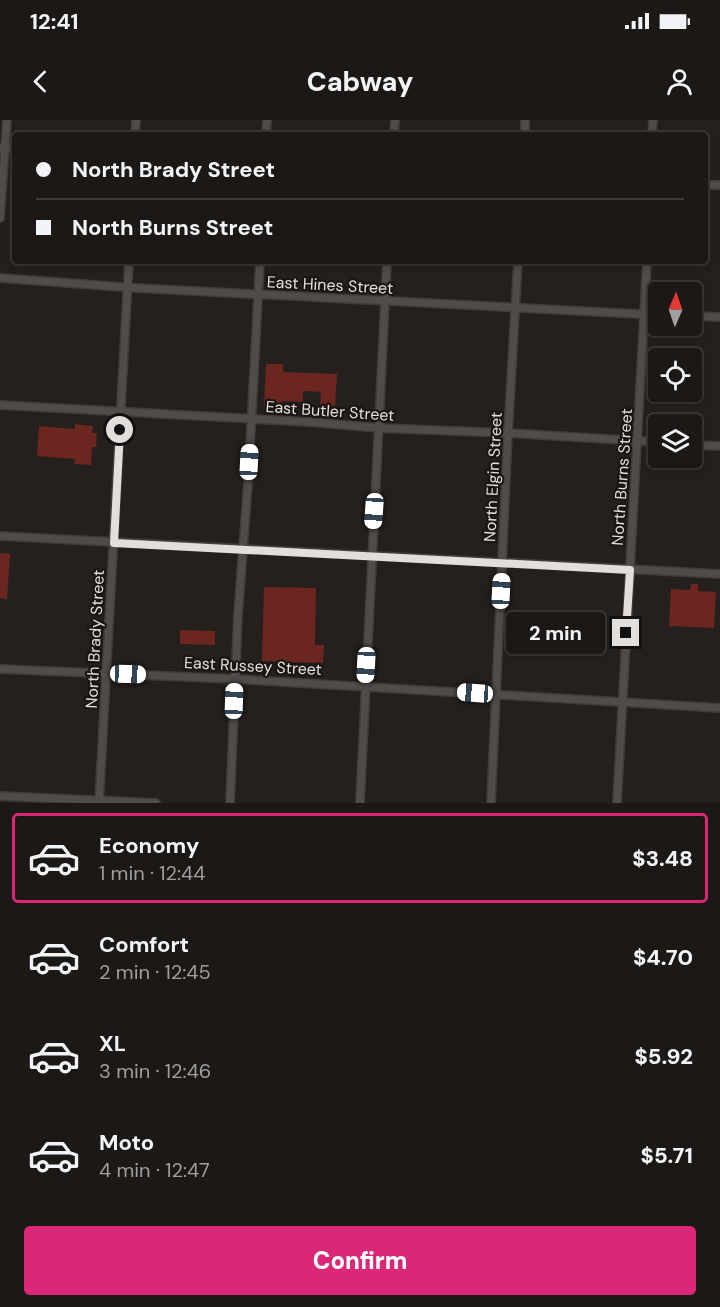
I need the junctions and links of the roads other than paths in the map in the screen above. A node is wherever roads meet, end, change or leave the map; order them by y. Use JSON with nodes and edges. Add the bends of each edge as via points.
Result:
{"nodes":[{"id":1,"x":6,"y":120,"type":"edge"},
{"id":2,"x":2,"y":148,"type":"edge"},
{"id":3,"x":0,"y":218,"type":"edge"},
{"id":4,"x":129,"y":264,"type":"edge"},
{"id":5,"x":260,"y":264,"type":"edge"},
{"id":6,"x":387,"y":264,"type":"edge"},
{"id":7,"x":518,"y":264,"type":"edge"},
{"id":8,"x":647,"y":264,"type":"edge"},
{"id":9,"x":0,"y":278,"type":"edge"},
{"id":10,"x":128,"y":286,"type":"junction"},
{"id":11,"x":258,"y":294,"type":"junction"},
{"id":12,"x":385,"y":301,"type":"junction"},
{"id":13,"x":515,"y":308,"type":"junction"},
{"id":14,"x":645,"y":314,"type":"junction"},
{"id":15,"x":648,"y":314,"type":"edge"},
{"id":16,"x":702,"y":316,"type":"edge"},
{"id":17,"x":720,"y":317,"type":"edge"},
{"id":18,"x":0,"y":405,"type":"edge"},
{"id":19,"x":121,"y":412,"type":"junction"},
{"id":20,"x":251,"y":419,"type":"junction"},
{"id":21,"x":380,"y":428,"type":"junction"},
{"id":22,"x":508,"y":433,"type":"junction"},
{"id":23,"x":638,"y":441,"type":"junction"},
{"id":24,"x":648,"y":442,"type":"edge"},
{"id":25,"x":702,"y":446,"type":"edge"},
{"id":26,"x":720,"y":447,"type":"edge"},
{"id":27,"x":0,"y":536,"type":"edge"},
{"id":28,"x":114,"y":543,"type":"junction"},
{"id":29,"x":243,"y":549,"type":"junction"},
{"id":30,"x":371,"y":556,"type":"junction"},
{"id":31,"x":502,"y":564,"type":"junction"},
{"id":32,"x":630,"y":570,"type":"junction"},
{"id":33,"x":720,"y":574,"type":"edge"},
{"id":34,"x":0,"y":669,"type":"edge"},
{"id":35,"x":107,"y":673,"type":"junction"},
{"id":36,"x":235,"y":679,"type":"junction"},
{"id":37,"x":365,"y":686,"type":"junction"},
{"id":38,"x":496,"y":695,"type":"junction"},
{"id":39,"x":623,"y":701,"type":"junction"},
{"id":40,"x":720,"y":708,"type":"edge"},
{"id":41,"x":0,"y":796,"type":"edge"},
{"id":42,"x":99,"y":802,"type":"edge"},
{"id":43,"x":156,"y":803,"type":"edge"},
{"id":44,"x":230,"y":803,"type":"edge"},
{"id":45,"x":360,"y":803,"type":"edge"},
{"id":46,"x":491,"y":803,"type":"edge"},
{"id":47,"x":617,"y":803,"type":"edge"}],
"edges":[{"from":1,"to":2,"type":"street"},
{"from":2,"to":3,"type":"street"},
{"from":4,"to":10,"type":"street","name":"North Brady Street"},
{"from":5,"to":11,"type":"street"},
{"from":6,"to":12,"type":"street"},
{"from":7,"to":13,"type":"street","name":"North Elgin Street"},
{"from":8,"to":14,"type":"street","name":"North Burns Street"},
{"from":9,"to":10,"type":"street","name":"East Hines Street"},
{"from":10,"to":11,"type":"street","name":"East Hines Street"},
{"from":10,"to":19,"type":"street","name":"North Brady Street"},
{"from":11,"to":12,"type":"street","name":"East Hines Street"},
{"from":11,"to":20,"type":"street"},
{"from":12,"to":13,"type":"street","name":"East Hines Street"},
{"from":12,"to":21,"type":"street"},
{"from":13,"to":14,"type":"street","name":"East Hines Street"},
{"from":13,"to":22,"type":"street","name":"North Elgin Street"},
{"from":14,"to":15,"type":"street","name":"East Hines Street"},
{"from":14,"to":23,"type":"street","name":"North Burns Street"},
{"from":16,"to":17,"type":"street"},
{"from":18,"to":19,"type":"street","name":"East Butler Street"},
{"from":19,"to":20,"type":"street","name":"East Butler Street"},
{"from":19,"to":28,"type":"street","name":"North Brady Street"},
{"from":20,"to":21,"type":"street","name":"East Butler Street"},
{"from":20,"to":29,"type":"street"},
{"from":21,"to":22,"type":"street","name":"East Butler Street"},
{"from":21,"to":30,"type":"street"},
{"from":22,"to":23,"type":"street","name":"East Butler Street"},
{"from":22,"to":31,"type":"street","name":"North Elgin Street"},
{"from":23,"to":24,"type":"street","name":"East Butler Street"},
{"from":23,"to":32,"type":"street","name":"North Burns Street"},
{"from":25,"to":26,"type":"street"},
{"from":27,"to":28,"type":"street"},
{"from":28,"to":29,"type":"street"},
{"from":28,"to":35,"type":"street","name":"North Brady Street"},
{"from":29,"to":30,"type":"street"},
{"from":29,"to":36,"type":"street"},
{"from":30,"to":31,"type":"street"},
{"from":30,"to":37,"type":"street"},
{"from":31,"to":32,"type":"street"},
{"from":31,"to":38,"type":"street","name":"North Elgin Street"},
{"from":32,"to":33,"type":"street"},
{"from":32,"to":39,"type":"street","name":"North Burns Street"},
{"from":34,"to":35,"type":"street","name":"East Russey Street"},
{"from":35,"to":36,"type":"street","name":"East Russey Street"},
{"from":35,"to":42,"type":"street","name":"North Brady Street"},
{"from":36,"to":37,"type":"street","name":"East Russey Street"},
{"from":36,"to":44,"type":"street"},
{"from":37,"to":38,"type":"street","name":"East Russey Street"},
{"from":37,"to":45,"type":"street"},
{"from":38,"to":39,"type":"street","name":"East Russey Street"},
{"from":38,"to":46,"type":"street","name":"North Elgin Street"},
{"from":39,"to":40,"type":"street","name":"East Russey Street"},
{"from":39,"to":47,"type":"street","name":"North Burns Street"},
{"from":41,"to":42,"type":"street"},
{"from":42,"to":43,"type":"street"}]}
